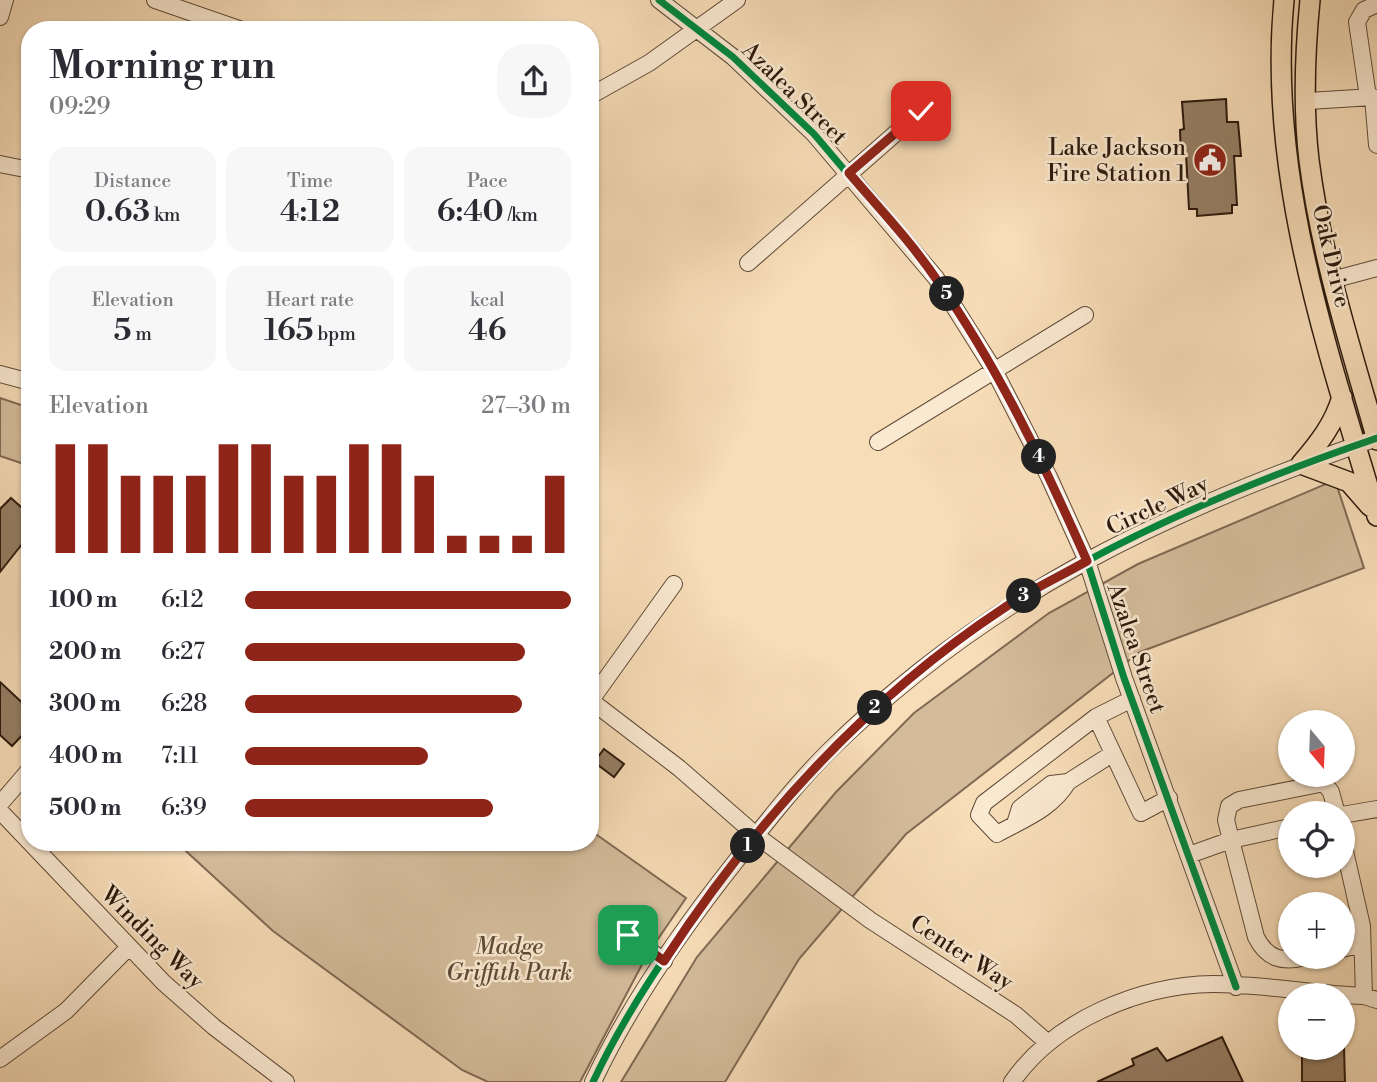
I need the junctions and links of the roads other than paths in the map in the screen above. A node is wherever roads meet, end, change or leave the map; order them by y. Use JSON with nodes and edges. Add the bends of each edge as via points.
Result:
{"nodes":[{"id":1,"x":5,"y":0,"type":"edge"},
{"id":2,"x":155,"y":0,"type":"edge"},
{"id":3,"x":659,"y":0,"type":"edge"},
{"id":4,"x":737,"y":0,"type":"edge"},
{"id":5,"x":1284,"y":0,"type":"edge"},
{"id":6,"x":1310,"y":0,"type":"edge"},
{"id":7,"x":1377,"y":4,"type":"edge"},
{"id":8,"x":0,"y":17,"type":"edge"},
{"id":9,"x":216,"y":21,"type":"edge"},
{"id":10,"x":699,"y":29,"type":"junction"},
{"id":11,"x":1308,"y":55,"type":"junction"},
{"id":12,"x":1284,"y":56,"type":"junction"},
{"id":13,"x":599,"y":91,"type":"edge"},
{"id":14,"x":1368,"y":97,"type":"junction"},
{"id":15,"x":1285,"y":102,"type":"junction"},
{"id":16,"x":1308,"y":102,"type":"junction"},
{"id":17,"x":921,"y":111,"type":"dead end"},
{"id":18,"x":1377,"y":145,"type":"edge"},
{"id":19,"x":0,"y":164,"type":"edge"},
{"id":20,"x":21,"y":168,"type":"edge"},
{"id":21,"x":849,"y":173,"type":"junction"},
{"id":22,"x":1292,"y":177,"type":"junction"},
{"id":23,"x":1312,"y":178,"type":"junction"},
{"id":24,"x":748,"y":263,"type":"dead end"},
{"id":25,"x":1377,"y":268,"type":"edge"},
{"id":26,"x":1332,"y":280,"type":"junction"},
{"id":27,"x":1311,"y":284,"type":"junction"},
{"id":28,"x":1085,"y":315,"type":"dead end"},
{"id":29,"x":993,"y":369,"type":"junction"},
{"id":30,"x":0,"y":374,"type":"edge"},
{"id":31,"x":21,"y":380,"type":"edge"},
{"id":32,"x":1360,"y":380,"type":"junction"},
{"id":33,"x":1377,"y":394,"type":"edge"},
{"id":34,"x":1342,"y":397,"type":"junction"},
{"id":35,"x":1377,"y":439,"type":"edge"},
{"id":36,"x":878,"y":442,"type":"dead end"},
{"id":37,"x":1356,"y":445,"type":"junction"},
{"id":38,"x":1301,"y":464,"type":"junction"},
{"id":39,"x":1377,"y":515,"type":"edge"},
{"id":40,"x":1087,"y":561,"type":"junction"},
{"id":41,"x":674,"y":584,"type":"dead end"},
{"id":42,"x":599,"y":688,"type":"edge"},
{"id":43,"x":1132,"y":699,"type":"junction"},
{"id":44,"x":599,"y":707,"type":"edge"},
{"id":45,"x":1096,"y":716,"type":"junction"},
{"id":46,"x":1112,"y":754,"type":"junction"},
{"id":47,"x":21,"y":780,"type":"edge"},
{"id":48,"x":1169,"y":798,"type":"junction"},
{"id":49,"x":1333,"y":801,"type":"edge"},
{"id":50,"x":0,"y":804,"type":"edge"},
{"id":51,"x":1377,"y":809,"type":"edge"},
{"id":52,"x":0,"y":811,"type":"edge"},
{"id":53,"x":1355,"y":813,"type":"edge"},
{"id":54,"x":1278,"y":830,"type":"edge"},
{"id":55,"x":21,"y":833,"type":"edge"},
{"id":56,"x":757,"y":835,"type":"junction"},
{"id":57,"x":1231,"y":840,"type":"junction"},
{"id":58,"x":37,"y":851,"type":"edge"},
{"id":59,"x":1189,"y":855,"type":"junction"},
{"id":60,"x":1351,"y":878,"type":"edge"},
{"id":61,"x":628,"y":935,"type":"dead end"},
{"id":62,"x":1362,"y":944,"type":"junction"},
{"id":63,"x":1355,"y":946,"type":"edge"},
{"id":64,"x":128,"y":948,"type":"junction"},
{"id":65,"x":1278,"y":959,"type":"edge"},
{"id":66,"x":664,"y":961,"type":"junction"},
{"id":67,"x":1236,"y":986,"type":"junction"},
{"id":68,"x":1374,"y":996,"type":"edge"},
{"id":69,"x":1048,"y":1043,"type":"junction"},
{"id":70,"x":0,"y":1059,"type":"edge"},
{"id":71,"x":286,"y":1082,"type":"edge"},
{"id":72,"x":593,"y":1082,"type":"edge"},
{"id":73,"x":1012,"y":1082,"type":"edge"}],
"edges":[{"from":1,"to":8,"type":"street"},
{"from":2,"to":9,"type":"street"},
{"from":3,"to":10,"type":"street","name":"Azalea Street"},
{"from":4,"to":10,"type":"street"},
{"from":5,"to":12,"type":"main road","name":"Oak Drive"},
{"from":6,"to":11,"type":"main road","name":"Oak Drive"},
{"from":7,"to":14,"type":"street","via":[[1364,10],[1357,22]]},
{"from":10,"to":13,"type":"street"},
{"from":10,"to":21,"type":"street","name":"Azalea Street","via":[[796,117]]},
{"from":11,"to":12,"type":"main road"},
{"from":11,"to":16,"type":"main road","name":"Oak Drive"},
{"from":12,"to":15,"type":"main road","name":"Oak Drive"},
{"from":14,"to":16,"type":"street"},
{"from":14,"to":18,"type":"street","via":[[1373,97]]},
{"from":15,"to":16,"type":"main road"},
{"from":15,"to":22,"type":"main road","name":"Oak Drive"},
{"from":16,"to":23,"type":"main road","name":"Oak Drive"},
{"from":17,"to":21,"type":"street"},
{"from":19,"to":20,"type":"street"},
{"from":21,"to":24,"type":"street"},
{"from":21,"to":29,"type":"street","name":"Azalea Street","via":[[936,278]]},
{"from":22,"to":23,"type":"main road"},
{"from":22,"to":27,"type":"main road","name":"Oak Drive"},
{"from":23,"to":26,"type":"main road","name":"Oak Drive"},
{"from":25,"to":26,"type":"street"},
{"from":26,"to":27,"type":"main road"},
{"from":26,"to":32,"type":"main road","name":"Oak Drive"},
{"from":27,"to":34,"type":"main road","name":"Oak Drive"},
{"from":28,"to":29,"type":"street"},
{"from":29,"to":36,"type":"street"},
{"from":29,"to":40,"type":"street","name":"Azalea Street"},
{"from":30,"to":31,"type":"street"},
{"from":32,"to":33,"type":"main road"},
{"from":32,"to":35,"type":"main road","name":"Oak Drive"},
{"from":34,"to":37,"type":"main road","name":"Oak Drive"},
{"from":34,"to":38,"type":"main road","via":[[1322,441]]},
{"from":35,"to":37,"type":"street","name":"Circle Way"},
{"from":37,"to":38,"type":"street","name":"Circle Way"},
{"from":37,"to":39,"type":"main road","name":"Oak Drive"},
{"from":38,"to":39,"type":"main road","via":[[1349,482]]},
{"from":38,"to":40,"type":"street","name":"Circle Way","via":[[1199,505]]},
{"from":40,"to":43,"type":"street","name":"Azalea Street"},
{"from":40,"to":56,"type":"street","name":"Circle Way","via":[[1005,607],[937,655],[826,754]]},
{"from":41,"to":42,"type":"street"},
{"from":43,"to":45,"type":"street"},
{"from":43,"to":48,"type":"street","name":"Azalea Street"},
{"from":44,"to":56,"type":"street","name":"Center Way"},
{"from":45,"to":46,"type":"street"},
{"from":45,"to":46,"type":"street","via":[[984,803],[979,816],[997,834],[1030,818],[1060,796],[1068,782]]},
{"from":46,"to":48,"type":"street","via":[[1140,813]]},
{"from":47,"to":50,"type":"street"},
{"from":48,"to":59,"type":"street","name":"Azalea Street"},
{"from":49,"to":57,"type":"street","via":[[1324,783],[1239,800],[1229,806],[1226,820]]},
{"from":51,"to":53,"type":"street"},
{"from":52,"to":55,"type":"street","name":"Winding Way"},
{"from":54,"to":57,"type":"street"},
{"from":56,"to":66,"type":"street","name":"Circle Way"},
{"from":56,"to":69,"type":"street","name":"Center Way","via":[[870,920],[1016,1014]]},
{"from":57,"to":59,"type":"street"},
{"from":57,"to":65,"type":"street","via":[[1256,937],[1264,951]]},
{"from":58,"to":64,"type":"street","name":"Winding Way"},
{"from":59,"to":67,"type":"street","name":"Azalea Street"},
{"from":60,"to":62,"type":"street"},
{"from":61,"to":66,"type":"street"},
{"from":62,"to":63,"type":"street"},
{"from":62,"to":68,"type":"street"},
{"from":64,"to":70,"type":"street","via":[[66,1011]]},
{"from":64,"to":71,"type":"street","name":"Winding Way","via":[[214,1027]]},
{"from":66,"to":72,"type":"street","name":"Circle Way"},
{"from":67,"to":68,"type":"street"},
{"from":67,"to":69,"type":"street","via":[[1192,986],[1140,995],[1080,1022]]},
{"from":69,"to":73,"type":"street"}]}
